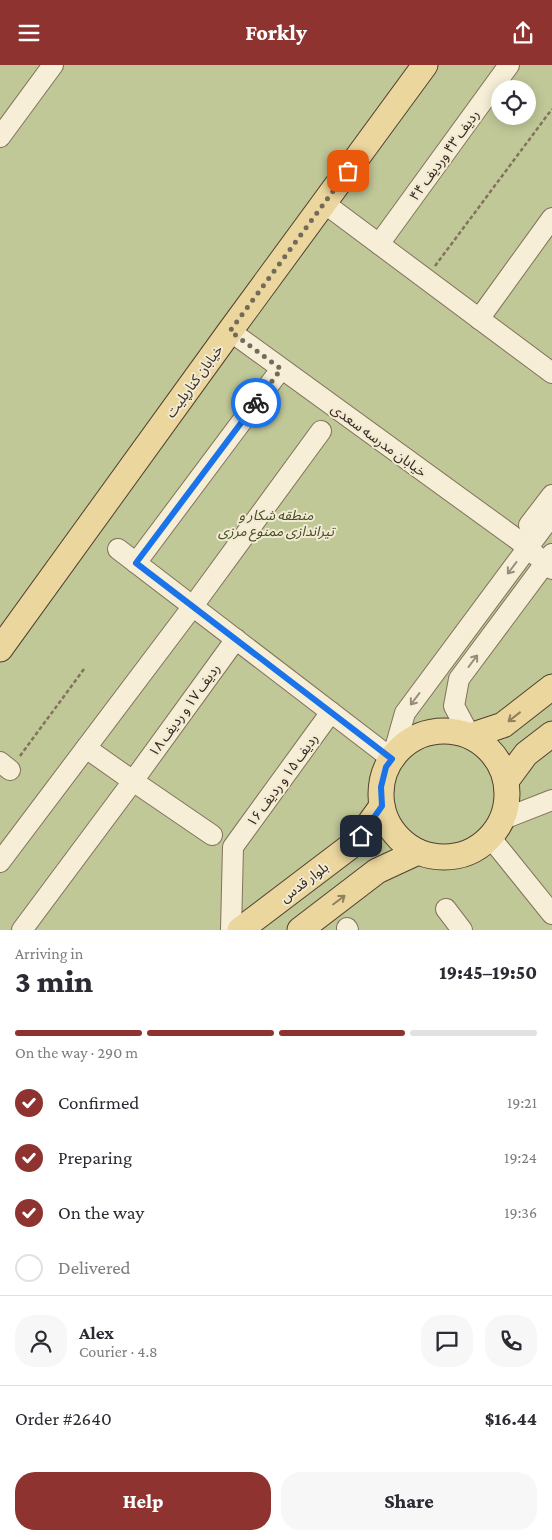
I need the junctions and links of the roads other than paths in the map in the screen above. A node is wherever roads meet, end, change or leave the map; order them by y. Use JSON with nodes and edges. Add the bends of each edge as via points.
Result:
{"nodes":[{"id":1,"x":53,"y":65,"type":"edge"},
{"id":2,"x":425,"y":65,"type":"edge"},
{"id":3,"x":509,"y":65,"type":"edge"},
{"id":4,"x":0,"y":137,"type":"edge"},
{"id":5,"x":324,"y":203,"type":"junction"},
{"id":6,"x":552,"y":218,"type":"edge"},
{"id":7,"x":379,"y":244,"type":"junction"},
{"id":8,"x":479,"y":319,"type":"junction"},
{"id":9,"x":230,"y":331,"type":"junction"},
{"id":10,"x":281,"y":369,"type":"junction"},
{"id":11,"x":552,"y":373,"type":"edge"},
{"id":12,"x":321,"y":431,"type":"dead end"},
{"id":13,"x":552,"y":495,"type":"edge"},
{"id":14,"x":552,"y":515,"type":"edge"},
{"id":15,"x":522,"y":545,"type":"junction"},
{"id":16,"x":118,"y":549,"type":"dead end"},
{"id":17,"x":136,"y":563,"type":"junction"},
{"id":18,"x":550,"y":563,"type":"edge"},
{"id":19,"x":193,"y":606,"type":"junction"},
{"id":20,"x":236,"y":639,"type":"junction"},
{"id":21,"x":0,"y":649,"type":"edge"},
{"id":22,"x":552,"y":687,"type":"edge"},
{"id":23,"x":331,"y":712,"type":"junction"},
{"id":24,"x":552,"y":734,"type":"edge"},
{"id":25,"x":470,"y":736,"type":"junction"},
{"id":26,"x":86,"y":748,"type":"junction"},
{"id":27,"x":392,"y":759,"type":"junction"},
{"id":28,"x":133,"y":781,"type":"junction"},
{"id":29,"x":506,"y":781,"type":"junction"},
{"id":30,"x":552,"y":800,"type":"edge"},
{"id":31,"x":382,"y":806,"type":"junction"},
{"id":32,"x":496,"y":828,"type":"junction"},
{"id":33,"x":212,"y":835,"type":"dead end"},
{"id":34,"x":418,"y":852,"type":"junction"},
{"id":35,"x":0,"y":862,"type":"edge"},
{"id":36,"x":446,"y":909,"type":"dead end"},
{"id":37,"x":552,"y":914,"type":"edge"},
{"id":38,"x":22,"y":930,"type":"edge"},
{"id":39,"x":230,"y":930,"type":"edge"},
{"id":40,"x":240,"y":930,"type":"edge"},
{"id":41,"x":300,"y":930,"type":"edge"},
{"id":42,"x":462,"y":930,"type":"edge"}],
"edges":[{"from":1,"to":4,"type":"street"},
{"from":2,"to":5,"type":"main road","name":"خیابان کنارپلیت"},
{"from":3,"to":7,"type":"street","name":"ردیف ۴۳ وردیف ۴۴"},
{"from":5,"to":7,"type":"street"},
{"from":5,"to":9,"type":"main road","name":"خیابان کنارپلیت"},
{"from":6,"to":8,"type":"street"},
{"from":7,"to":8,"type":"street"},
{"from":8,"to":11,"type":"street"},
{"from":9,"to":10,"type":"street","name":"خیابان مدرسه سعدی"},
{"from":9,"to":21,"type":"main road","name":"خیابان کنارپلیت"},
{"from":10,"to":15,"type":"street","name":"خیابان مدرسه سعدی"},
{"from":10,"to":17,"type":"street"},
{"from":12,"to":19,"type":"street"},
{"from":13,"to":15,"type":"street"},
{"from":14,"to":15,"type":"street"},
{"from":15,"to":18,"type":"street","name":"خیابان مدرسه سعدی"},
{"from":15,"to":27,"type":"street","one_way":true,"via":[[405,713]]},
{"from":16,"to":17,"type":"street"},
{"from":17,"to":19,"type":"street"},
{"from":25,"to":18,"type":"street","one_way":true,"via":[[454,706],[460,679]]},
{"from":19,"to":20,"type":"street"},
{"from":19,"to":26,"type":"street"},
{"from":20,"to":23,"type":"street"},
{"from":20,"to":28,"type":"street","name":"ردیف ۱۷ و ردیف ۱۸"},
{"from":22,"to":25,"type":"main road","one_way":true,"via":[[503,725]]},
{"from":23,"to":27,"type":"street"},
{"from":23,"to":39,"type":"street","name":"ردیف ۱۵ و ردیف ۱۶","via":[[233,847]]},
{"from":24,"to":29,"type":"main road","via":[[526,754]]},
{"from":25,"to":27,"type":"main road","via":[[432,731],[413,738]]},
{"from":25,"to":29,"type":"main road","via":[[487,747],[499,763]]},
{"from":26,"to":28,"type":"street"},
{"from":26,"to":35,"type":"street"},
{"from":27,"to":31,"type":"main road","via":[[386,767],[381,787]]},
{"from":28,"to":33,"type":"street"},
{"from":28,"to":38,"type":"street","name":"ردیف ۱۷ و ردیف ۱۸"},
{"from":29,"to":32,"type":"main road","via":[[507,801]]},
{"from":30,"to":32,"type":"street"},
{"from":31,"to":34,"type":"main road","via":[[389,825],[401,841]]},
{"from":31,"to":40,"type":"main road","name":"بلوار قدس","via":[[356,842]]},
{"from":32,"to":34,"type":"main road","via":[[475,849],[456,856],[437,857]]},
{"from":32,"to":37,"type":"street"},
{"from":41,"to":34,"type":"main road","one_way":true,"via":[[377,871]]},
{"from":36,"to":42,"type":"street"}]}
